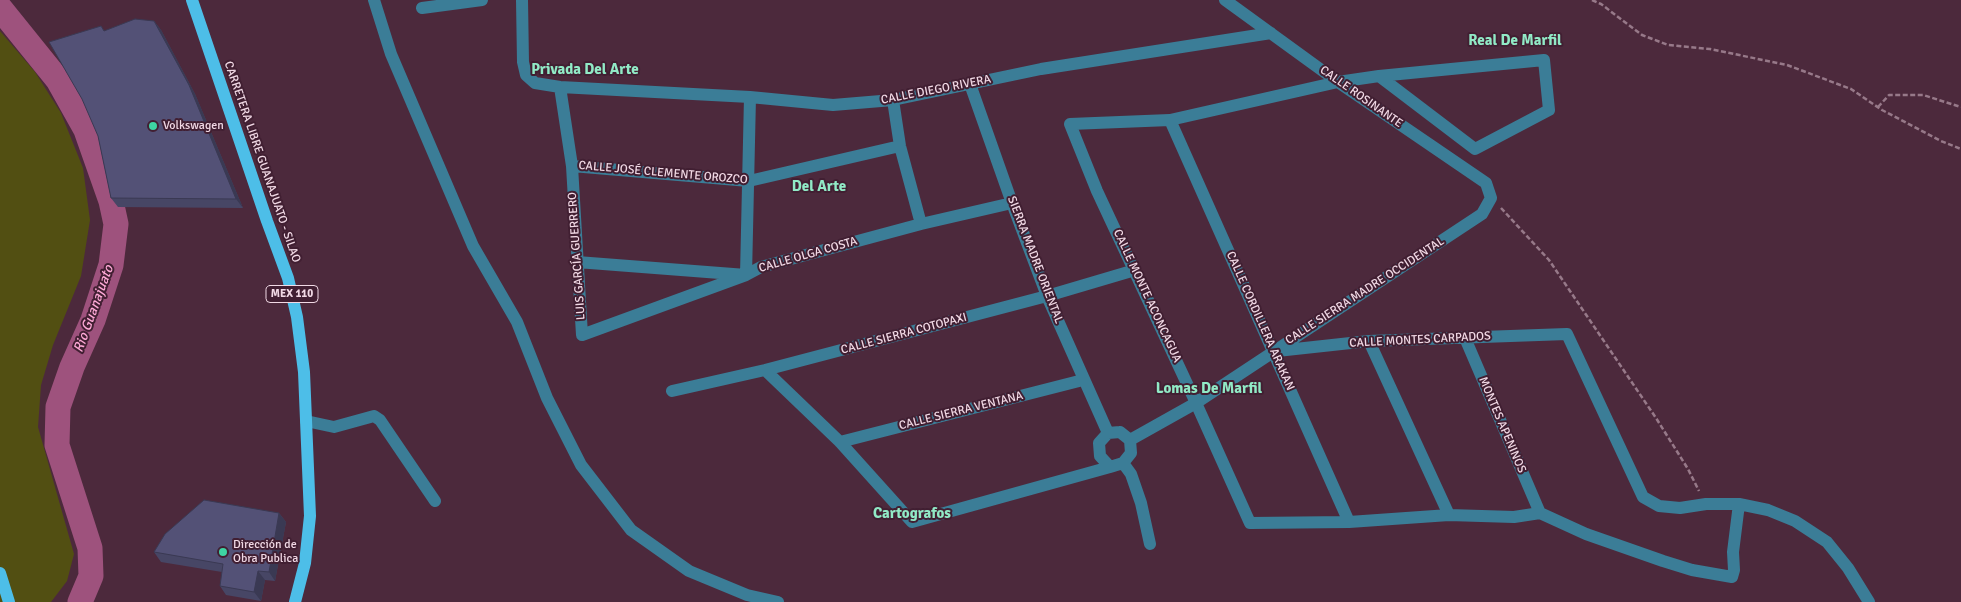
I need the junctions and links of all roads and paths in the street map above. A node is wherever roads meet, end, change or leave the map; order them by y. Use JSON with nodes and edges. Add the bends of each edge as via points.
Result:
{"nodes":[{"id":1,"x":192,"y":0,"type":"edge"},
{"id":2,"x":374,"y":0,"type":"edge"},
{"id":3,"x":482,"y":0,"type":"edge"},
{"id":4,"x":522,"y":0,"type":"edge"},
{"id":5,"x":1225,"y":0,"type":"edge"},
{"id":6,"x":1592,"y":0,"type":"edge"},
{"id":7,"x":422,"y":8,"type":"dead end"},
{"id":8,"x":1271,"y":33,"type":"junction"},
{"id":9,"x":1379,"y":76,"type":"junction"},
{"id":10,"x":1338,"y":82,"type":"junction"},
{"id":11,"x":970,"y":84,"type":"junction"},
{"id":12,"x":560,"y":87,"type":"junction"},
{"id":13,"x":750,"y":97,"type":"junction"},
{"id":14,"x":893,"y":100,"type":"junction"},
{"id":15,"x":1878,"y":107,"type":"junction"},
{"id":16,"x":1961,"y":107,"type":"edge"},
{"id":17,"x":1170,"y":120,"type":"junction"},
{"id":18,"x":900,"y":146,"type":"junction"},
{"id":19,"x":1961,"y":149,"type":"edge"},
{"id":20,"x":572,"y":166,"type":"junction"},
{"id":21,"x":749,"y":181,"type":"junction"},
{"id":22,"x":1491,"y":198,"type":"junction"},
{"id":23,"x":1012,"y":203,"type":"junction"},
{"id":24,"x":921,"y":224,"type":"junction"},
{"id":25,"x":576,"y":262,"type":"junction"},
{"id":26,"x":1135,"y":270,"type":"junction"},
{"id":27,"x":746,"y":275,"type":"junction"},
{"id":28,"x":1048,"y":296,"type":"junction"},
{"id":29,"x":582,"y":335,"type":"joint"},
{"id":30,"x":1465,"y":338,"type":"junction"},
{"id":31,"x":1369,"y":341,"type":"junction"},
{"id":32,"x":1274,"y":352,"type":"junction"},
{"id":33,"x":764,"y":370,"type":"junction"},
{"id":34,"x":1083,"y":380,"type":"junction"},
{"id":35,"x":672,"y":391,"type":"dead end"},
{"id":36,"x":1196,"y":403,"type":"junction"},
{"id":37,"x":306,"y":421,"type":"junction"},
{"id":38,"x":1108,"y":433,"type":"junction"},
{"id":39,"x":1130,"y":440,"type":"junction"},
{"id":40,"x":840,"y":442,"type":"junction"},
{"id":41,"x":1123,"y":463,"type":"junction"},
{"id":42,"x":1110,"y":467,"type":"junction"},
{"id":43,"x":435,"y":501,"type":"dead end"},
{"id":44,"x":1706,"y":504,"type":"junction"},
{"id":45,"x":1738,"y":504,"type":"junction"},
{"id":46,"x":1540,"y":513,"type":"junction"},
{"id":47,"x":1449,"y":515,"type":"junction"},
{"id":48,"x":1349,"y":522,"type":"junction"},
{"id":49,"x":1150,"y":544,"type":"dead end"},
{"id":50,"x":0,"y":573,"type":"edge"},
{"id":51,"x":8,"y":597,"type":"edge"},
{"id":52,"x":294,"y":602,"type":"edge"},
{"id":53,"x":778,"y":602,"type":"edge"},
{"id":54,"x":1869,"y":602,"type":"edge"}],
"edges":[{"from":1,"to":37,"type":"main road","name":"CARRETERA LIBRE GUANAJUATO - SILAO","number":"MEX 110","via":[[288,278],[304,372]]},
{"from":2,"to":53,"type":"street","via":[[391,54],[473,246],[516,322],[547,398],[582,465],[631,530],[689,571],[747,595]]},
{"from":3,"to":7,"type":"street"},
{"from":4,"to":12,"type":"street","name":"CALLE DIEGO RIVERA","via":[[526,75],[535,83]]},
{"from":5,"to":8,"type":"street","name":"CALLE ROSINANTE"},
{"from":6,"to":15,"type":"path","via":[[1642,35],[1668,45],[1787,65],[1851,90]]},
{"from":8,"to":10,"type":"street","name":"CALLE ROSINANTE"},
{"from":8,"to":11,"type":"street","name":"CALLE DIEGO RIVERA","via":[[1041,69]]},
{"from":9,"to":9,"type":"street","via":[[1544,60],[1549,110],[1475,149]]},
{"from":9,"to":10,"type":"street"},
{"from":10,"to":17,"type":"street"},
{"from":10,"to":22,"type":"street","name":"CALLE ROSINANTE","via":[[1486,183]]},
{"from":11,"to":14,"type":"street","name":"CALLE DIEGO RIVERA"},
{"from":11,"to":23,"type":"street","name":"SIERRA MADRE ORIENTAL"},
{"from":12,"to":13,"type":"street","name":"CALLE DIEGO RIVERA"},
{"from":12,"to":20,"type":"street","name":"LUIS GARCÍA GUERRERO"},
{"from":13,"to":14,"type":"street","name":"CALLE DIEGO RIVERA","via":[[833,105]]},
{"from":13,"to":21,"type":"street"},
{"from":14,"to":18,"type":"street"},
{"from":15,"to":16,"type":"path","via":[[1889,95],[1923,95]]},
{"from":15,"to":19,"type":"path"},
{"from":17,"to":26,"type":"street","name":"CALLE MONTE ACONCAGUA","via":[[1070,124],[1096,190]]},
{"from":17,"to":32,"type":"street","name":"CALLE CORDILLERA ARAKAN"},
{"from":18,"to":21,"type":"street","name":"CALLE JOSÉ CLEMENTE OROZCO"},
{"from":18,"to":24,"type":"street"},
{"from":20,"to":21,"type":"street","name":"CALLE JOSÉ CLEMENTE OROZCO"},
{"from":20,"to":25,"type":"street","name":"LUIS GARCÍA GUERRERO"},
{"from":21,"to":27,"type":"street"},
{"from":22,"to":32,"type":"street","name":"CALLE SIERRA MADRE OCCIDENTAL","via":[[1482,214]]},
{"from":22,"to":44,"type":"path","via":[[1549,260],[1656,418]]},
{"from":23,"to":24,"type":"street","name":"CALLE OLGA COSTA"},
{"from":23,"to":28,"type":"street","name":"SIERRA MADRE ORIENTAL"},
{"from":24,"to":27,"type":"street","name":"CALLE OLGA COSTA","via":[[761,267]]},
{"from":25,"to":27,"type":"street"},
{"from":25,"to":29,"type":"street","name":"LUIS GARCÍA GUERRERO"},
{"from":26,"to":28,"type":"street","name":"CALLE SIERRA COTOPAXI"},
{"from":26,"to":36,"type":"street","name":"CALLE MONTE ACONCAGUA"},
{"from":27,"to":29,"type":"street","name":"CALLE OLGA COSTA"},
{"from":28,"to":33,"type":"street","name":"CALLE SIERRA COTOPAXI"},
{"from":28,"to":34,"type":"street","name":"SIERRA MADRE ORIENTAL"},
{"from":30,"to":31,"type":"street","name":"CALLE MONTES CARPADOS"},
{"from":30,"to":44,"type":"street","name":"CALLE MONTES CARPADOS","via":[[1567,334],[1643,497],[1659,506],[1680,508]]},
{"from":30,"to":46,"type":"street","name":"MONTES APENINOS"},
{"from":31,"to":32,"type":"street","name":"CALLE MONTES CARPADOS"},
{"from":31,"to":47,"type":"street"},
{"from":32,"to":36,"type":"street","name":"CALLE SIERRA MADRE OCCIDENTAL"},
{"from":32,"to":48,"type":"street","name":"CALLE CORDILLERA ARAKAN"},
{"from":33,"to":35,"type":"street","name":"CALLE SIERRA COTOPAXI"},
{"from":33,"to":40,"type":"street"},
{"from":34,"to":38,"type":"street","name":"SIERRA MADRE ORIENTAL"},
{"from":34,"to":40,"type":"street","name":"CALLE SIERRA VENTANA"},
{"from":36,"to":39,"type":"street","name":"CALLE SIERRA MADRE OCCIDENTAL"},
{"from":36,"to":48,"type":"street","name":"CALLE MONTE ACONCAGUA","via":[[1250,523]]},
{"from":37,"to":43,"type":"street","via":[[334,426],[374,416],[380,420]]},
{"from":37,"to":52,"type":"main road","name":"CARRETERA LIBRE GUANAJUATO - SILAO","number":"MEX 110","via":[[310,516],[305,563]]},
{"from":38,"to":39,"type":"street","via":[[1120,432]]},
{"from":38,"to":42,"type":"street","via":[[1099,443],[1100,456]]},
{"from":39,"to":41,"type":"street","via":[[1131,452]]},
{"from":40,"to":42,"type":"street","via":[[912,522]]},
{"from":41,"to":42,"type":"street"},
{"from":41,"to":49,"type":"street","via":[[1131,474],[1141,503]]},
{"from":44,"to":45,"type":"street"},
{"from":45,"to":46,"type":"street","via":[[1732,577],[1663,561],[1586,534]]},
{"from":45,"to":54,"type":"street","via":[[1768,510],[1795,521],[1826,542],[1848,568]]},
{"from":46,"to":47,"type":"street","via":[[1514,517]]},
{"from":47,"to":48,"type":"street"},
{"from":50,"to":51,"type":"main road"}]}
